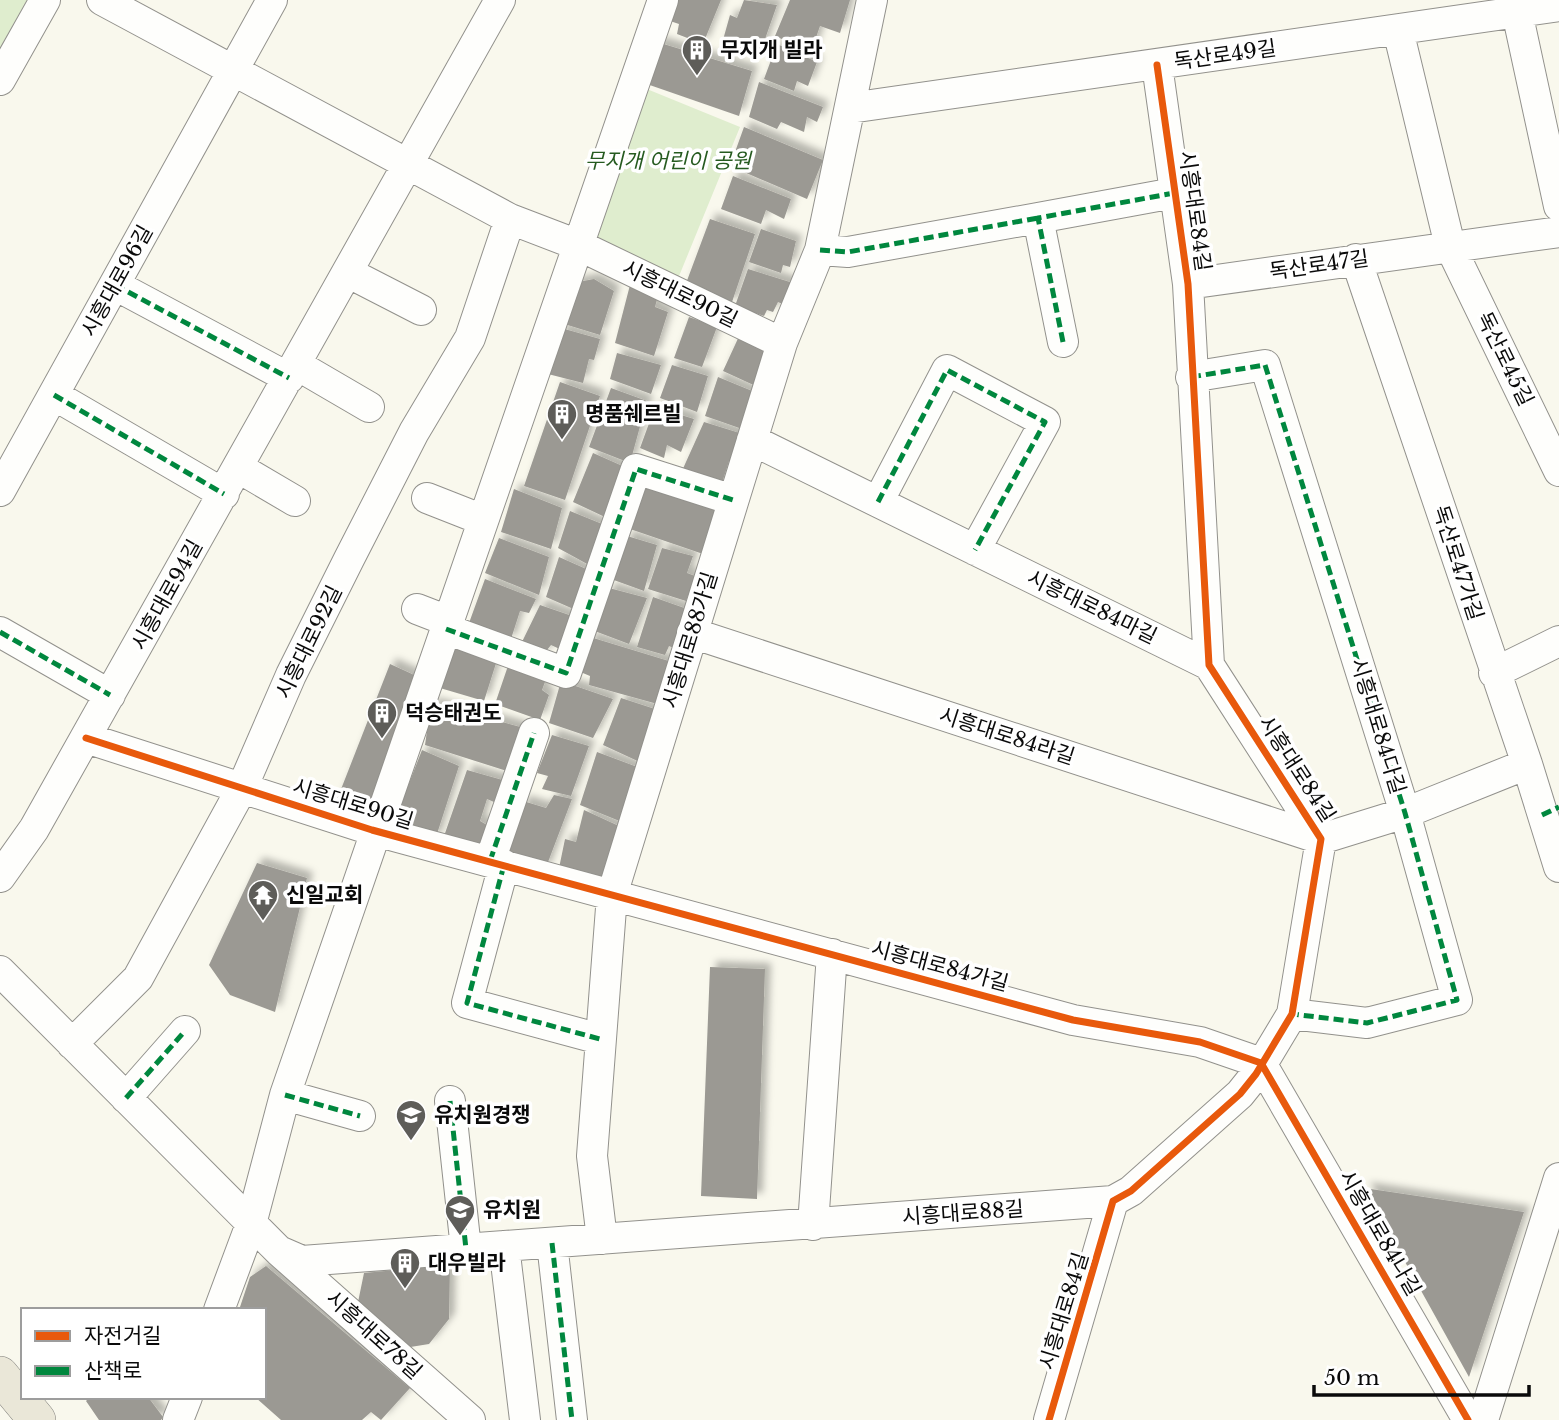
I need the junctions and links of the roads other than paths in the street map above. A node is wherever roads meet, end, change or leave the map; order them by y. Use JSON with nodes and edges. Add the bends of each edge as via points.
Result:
{"nodes":[{"id":1,"x":45,"y":0,"type":"edge"},
{"id":2,"x":102,"y":0,"type":"edge"},
{"id":3,"x":272,"y":0,"type":"edge"},
{"id":4,"x":500,"y":0,"type":"edge"},
{"id":5,"x":663,"y":0,"type":"edge"},
{"id":6,"x":872,"y":0,"type":"edge"},
{"id":7,"x":1559,"y":6,"type":"edge"},
{"id":8,"x":1517,"y":12,"type":"junction"},
{"id":9,"x":1398,"y":30,"type":"junction"},
{"id":10,"x":1157,"y":65,"type":"junction"},
{"id":11,"x":233,"y":71,"type":"junction"},
{"id":12,"x":0,"y":80,"type":"edge"},
{"id":13,"x":850,"y":108,"type":"junction"},
{"id":14,"x":409,"y":166,"type":"junction"},
{"id":15,"x":1174,"y":192,"type":"junction"},
{"id":16,"x":1559,"y":205,"type":"edge"},
{"id":17,"x":1038,"y":218,"type":"junction"},
{"id":18,"x":510,"y":219,"type":"junction"},
{"id":19,"x":1559,"y":232,"type":"edge"},
{"id":20,"x":578,"y":245,"type":"junction"},
{"id":21,"x":1450,"y":246,"type":"junction"},
{"id":22,"x":820,"y":250,"type":"junction"},
{"id":23,"x":1356,"y":259,"type":"junction"},
{"id":24,"x":349,"y":273,"type":"junction"},
{"id":25,"x":1188,"y":284,"type":"junction"},
{"id":26,"x":115,"y":285,"type":"junction"},
{"id":27,"x":421,"y":310,"type":"dead end"},
{"id":28,"x":1063,"y":342,"type":"dead end"},
{"id":29,"x":782,"y":343,"type":"junction"},
{"id":30,"x":293,"y":372,"type":"junction"},
{"id":31,"x":1191,"y":377,"type":"junction"},
{"id":32,"x":54,"y":395,"type":"junction"},
{"id":33,"x":369,"y":407,"type":"dead end"},
{"id":34,"x":752,"y":440,"type":"junction"},
{"id":35,"x":239,"y":468,"type":"junction"},
{"id":36,"x":1559,"y":471,"type":"edge"},
{"id":37,"x":0,"y":491,"type":"edge"},
{"id":38,"x":224,"y":494,"type":"junction"},
{"id":39,"x":427,"y":498,"type":"dead end"},
{"id":40,"x":733,"y":500,"type":"junction"},
{"id":41,"x":295,"y":501,"type":"dead end"},
{"id":42,"x":878,"y":502,"type":"junction"},
{"id":43,"x":483,"y":520,"type":"junction"},
{"id":44,"x":975,"y":550,"type":"junction"},
{"id":45,"x":417,"y":609,"type":"dead end"},
{"id":46,"x":447,"y":625,"type":"junction"},
{"id":47,"x":0,"y":632,"type":"edge"},
{"id":48,"x":692,"y":633,"type":"junction"},
{"id":49,"x":1559,"y":641,"type":"edge"},
{"id":50,"x":1209,"y":665,"type":"junction"},
{"id":51,"x":1494,"y":673,"type":"junction"},
{"id":52,"x":110,"y":695,"type":"junction"},
{"id":53,"x":534,"y":733,"type":"dead end"},
{"id":54,"x":86,"y":738,"type":"junction"},
{"id":55,"x":1527,"y":764,"type":"junction"},
{"id":56,"x":242,"y":788,"type":"junction"},
{"id":57,"x":1550,"y":811,"type":"edge"},
{"id":58,"x":1405,"y":813,"type":"junction"},
{"id":59,"x":376,"y":830,"type":"junction"},
{"id":60,"x":1321,"y":839,"type":"junction"},
{"id":61,"x":497,"y":863,"type":"junction"},
{"id":62,"x":1559,"y":867,"type":"edge"},
{"id":63,"x":0,"y":877,"type":"edge"},
{"id":64,"x":612,"y":895,"type":"junction"},
{"id":65,"x":832,"y":954,"type":"junction"},
{"id":66,"x":0,"y":971,"type":"edge"},
{"id":67,"x":1292,"y":1014,"type":"junction"},
{"id":68,"x":185,"y":1031,"type":"dead end"},
{"id":69,"x":600,"y":1039,"type":"junction"},
{"id":70,"x":72,"y":1044,"type":"junction"},
{"id":71,"x":1261,"y":1063,"type":"junction"},
{"id":72,"x":285,"y":1095,"type":"junction"},
{"id":73,"x":126,"y":1098,"type":"junction"},
{"id":74,"x":450,"y":1101,"type":"dead end"},
{"id":75,"x":360,"y":1116,"type":"dead end"},
{"id":76,"x":1559,"y":1178,"type":"edge"},
{"id":77,"x":1113,"y":1201,"type":"junction"},
{"id":78,"x":251,"y":1224,"type":"junction"},
{"id":79,"x":813,"y":1225,"type":"junction"},
{"id":80,"x":602,"y":1240,"type":"junction"},
{"id":81,"x":552,"y":1243,"type":"junction"},
{"id":82,"x":504,"y":1246,"type":"junction"},
{"id":83,"x":466,"y":1249,"type":"junction"},
{"id":84,"x":279,"y":1251,"type":"junction"},
{"id":85,"x":220,"y":1308,"type":"edge"},
{"id":86,"x":561,"y":1318,"type":"junction"},
{"id":87,"x":513,"y":1325,"type":"junction"},
{"id":88,"x":0,"y":1375,"type":"edge"},
{"id":89,"x":186,"y":1399,"type":"edge"},
{"id":90,"x":37,"y":1420,"type":"edge"},
{"id":91,"x":178,"y":1420,"type":"edge"},
{"id":92,"x":470,"y":1420,"type":"edge"},
{"id":93,"x":525,"y":1420,"type":"edge"},
{"id":94,"x":572,"y":1420,"type":"edge"},
{"id":95,"x":1049,"y":1420,"type":"edge"},
{"id":96,"x":1468,"y":1420,"type":"edge"},
{"id":97,"x":1483,"y":1420,"type":"edge"}],
"edges":[{"from":1,"to":12,"type":"street"},
{"from":2,"to":11,"type":"street"},
{"from":3,"to":11,"type":"street","name":"시흥대로96길"},
{"from":4,"to":14,"type":"street","name":"시흥대로94길"},
{"from":5,"to":20,"type":"street","name":"시흥대로90길"},
{"from":6,"to":13,"type":"street","name":"시흥대로88가길"},
{"from":7,"to":8,"type":"street","name":"독산로49길"},
{"from":8,"to":9,"type":"street","name":"독산로49길"},
{"from":8,"to":16,"type":"street"},
{"from":9,"to":10,"type":"street","name":"독산로49길"},
{"from":9,"to":21,"type":"street"},
{"from":10,"to":13,"type":"street","name":"독산로49길"},
{"from":10,"to":15,"type":"street","name":"시흥대로84길"},
{"from":11,"to":14,"type":"street"},
{"from":11,"to":26,"type":"street","name":"시흥대로96길"},
{"from":13,"to":22,"type":"street","name":"시흥대로88가길"},
{"from":14,"to":18,"type":"street","name":"시흥대로90길"},
{"from":14,"to":24,"type":"street","name":"시흥대로94길"},
{"from":15,"to":17,"type":"street","name":"시흥대로84길"},
{"from":15,"to":25,"type":"street","name":"시흥대로84길"},
{"from":17,"to":22,"type":"street","via":[[848,252]]},
{"from":17,"to":28,"type":"street"},
{"from":18,"to":20,"type":"street","name":"시흥대로90길"},
{"from":18,"to":56,"type":"street","name":"시흥대로92길","via":[[470,338],[414,432],[349,559]]},
{"from":19,"to":21,"type":"street","name":"독산로47길"},
{"from":20,"to":29,"type":"street","name":"시흥대로90길"},
{"from":20,"to":43,"type":"street","name":"시흥대로90길"},
{"from":21,"to":23,"type":"street","name":"독산로47길"},
{"from":21,"to":36,"type":"street","name":"독산로45길"},
{"from":22,"to":29,"type":"street","name":"시흥대로88가길"},
{"from":23,"to":25,"type":"street","name":"독산로47길"},
{"from":23,"to":51,"type":"street","name":"독산로47가길"},
{"from":24,"to":27,"type":"street"},
{"from":24,"to":30,"type":"street","name":"시흥대로94길"},
{"from":25,"to":31,"type":"street","name":"시흥대로84길"},
{"from":26,"to":30,"type":"street"},
{"from":26,"to":32,"type":"street","name":"시흥대로96길"},
{"from":29,"to":34,"type":"street","name":"시흥대로88가길"},
{"from":30,"to":33,"type":"street"},
{"from":30,"to":35,"type":"street","name":"시흥대로94길"},
{"from":31,"to":50,"type":"street","name":"시흥대로84길"},
{"from":31,"to":58,"type":"street","name":"시흥대로84다길","via":[[1265,365]]},
{"from":32,"to":37,"type":"street","name":"시흥대로96길"},
{"from":32,"to":38,"type":"street"},
{"from":34,"to":40,"type":"street","name":"시흥대로88가길"},
{"from":34,"to":42,"type":"street","name":"시흥대로84마길"},
{"from":35,"to":38,"type":"street","name":"시흥대로94길"},
{"from":35,"to":41,"type":"street"},
{"from":38,"to":52,"type":"street","name":"시흥대로94길"},
{"from":39,"to":43,"type":"street"},
{"from":40,"to":46,"type":"street","via":[[636,469],[566,673]]},
{"from":40,"to":48,"type":"street","name":"시흥대로88가길"},
{"from":42,"to":44,"type":"street","name":"시흥대로84마길"},
{"from":42,"to":44,"type":"street","via":[[947,370],[1045,422]]},
{"from":43,"to":46,"type":"street","name":"시흥대로90길"},
{"from":44,"to":50,"type":"street","name":"시흥대로84마길"},
{"from":45,"to":46,"type":"street"},
{"from":46,"to":59,"type":"street","name":"시흥대로90길"},
{"from":47,"to":52,"type":"street"},
{"from":48,"to":60,"type":"street","name":"시흥대로84라길"},
{"from":48,"to":64,"type":"street","name":"시흥대로88가길"},
{"from":49,"to":51,"type":"street"},
{"from":50,"to":60,"type":"street","name":"시흥대로84길"},
{"from":51,"to":55,"type":"street","name":"독산로47가길"},
{"from":52,"to":54,"type":"street","name":"시흥대로94길"},
{"from":53,"to":61,"type":"street"},
{"from":54,"to":56,"type":"street","name":"시흥대로90길"},
{"from":54,"to":63,"type":"street","name":"시흥대로94길","via":[[34,829]]},
{"from":55,"to":57,"type":"street","name":"독산로47가길"},
{"from":55,"to":58,"type":"street","name":"시흥대로84길"},
{"from":56,"to":59,"type":"street","name":"시흥대로90길"},
{"from":56,"to":70,"type":"street","name":"시흥대로92길","via":[[138,978]]},
{"from":57,"to":62,"type":"street","name":"독산로47가길"},
{"from":58,"to":60,"type":"street","name":"시흥대로84길"},
{"from":58,"to":67,"type":"street","name":"시흥대로84다길","via":[[1457,1000],[1367,1023]]},
{"from":59,"to":61,"type":"street","name":"시흥대로90길"},
{"from":59,"to":72,"type":"street","name":"시흥대로90길"},
{"from":60,"to":67,"type":"street","name":"시흥대로84길"},
{"from":61,"to":64,"type":"street","name":"시흥대로90길"},
{"from":61,"to":69,"type":"street","via":[[467,1003]]},
{"from":64,"to":65,"type":"street","name":"시흥대로84가길"},
{"from":64,"to":69,"type":"street","name":"시흥대로88가길"},
{"from":65,"to":71,"type":"street","name":"시흥대로84가길","via":[[1073,1020],[1200,1042]]},
{"from":65,"to":79,"type":"street"},
{"from":66,"to":70,"type":"street"},
{"from":67,"to":71,"type":"street","name":"시흥대로84길"},
{"from":68,"to":73,"type":"street"},
{"from":69,"to":80,"type":"street","name":"시흥대로88가길","via":[[592,1156]]},
{"from":70,"to":73,"type":"street"},
{"from":71,"to":77,"type":"street","name":"시흥대로84길","via":[[1240,1094],[1131,1191]]},
{"from":71,"to":96,"type":"street","name":"시흥대로84나길"},
{"from":72,"to":75,"type":"street"},
{"from":72,"to":78,"type":"street","name":"시흥대로90길"},
{"from":73,"to":78,"type":"street"},
{"from":74,"to":83,"type":"street"},
{"from":76,"to":97,"type":"street"},
{"from":77,"to":79,"type":"street","name":"시흥대로88길"},
{"from":77,"to":95,"type":"street","name":"시흥대로84길"},
{"from":78,"to":84,"type":"street"},
{"from":78,"to":85,"type":"street","name":"시흥대로90길"},
{"from":79,"to":80,"type":"street","name":"시흥대로88길"},
{"from":80,"to":81,"type":"street","name":"시흥대로88길"},
{"from":81,"to":82,"type":"street","name":"시흥대로88길"},
{"from":81,"to":86,"type":"street"},
{"from":82,"to":83,"type":"street","name":"시흥대로88길"},
{"from":82,"to":87,"type":"street"},
{"from":83,"to":84,"type":"street","name":"시흥대로88길","via":[[302,1261]]},
{"from":84,"to":92,"type":"street","name":"시흥대로78길"},
{"from":86,"to":87,"type":"street"},
{"from":86,"to":94,"type":"street"},
{"from":87,"to":93,"type":"street"},
{"from":88,"to":90,"type":"main road"},
{"from":89,"to":91,"type":"street"}]}
